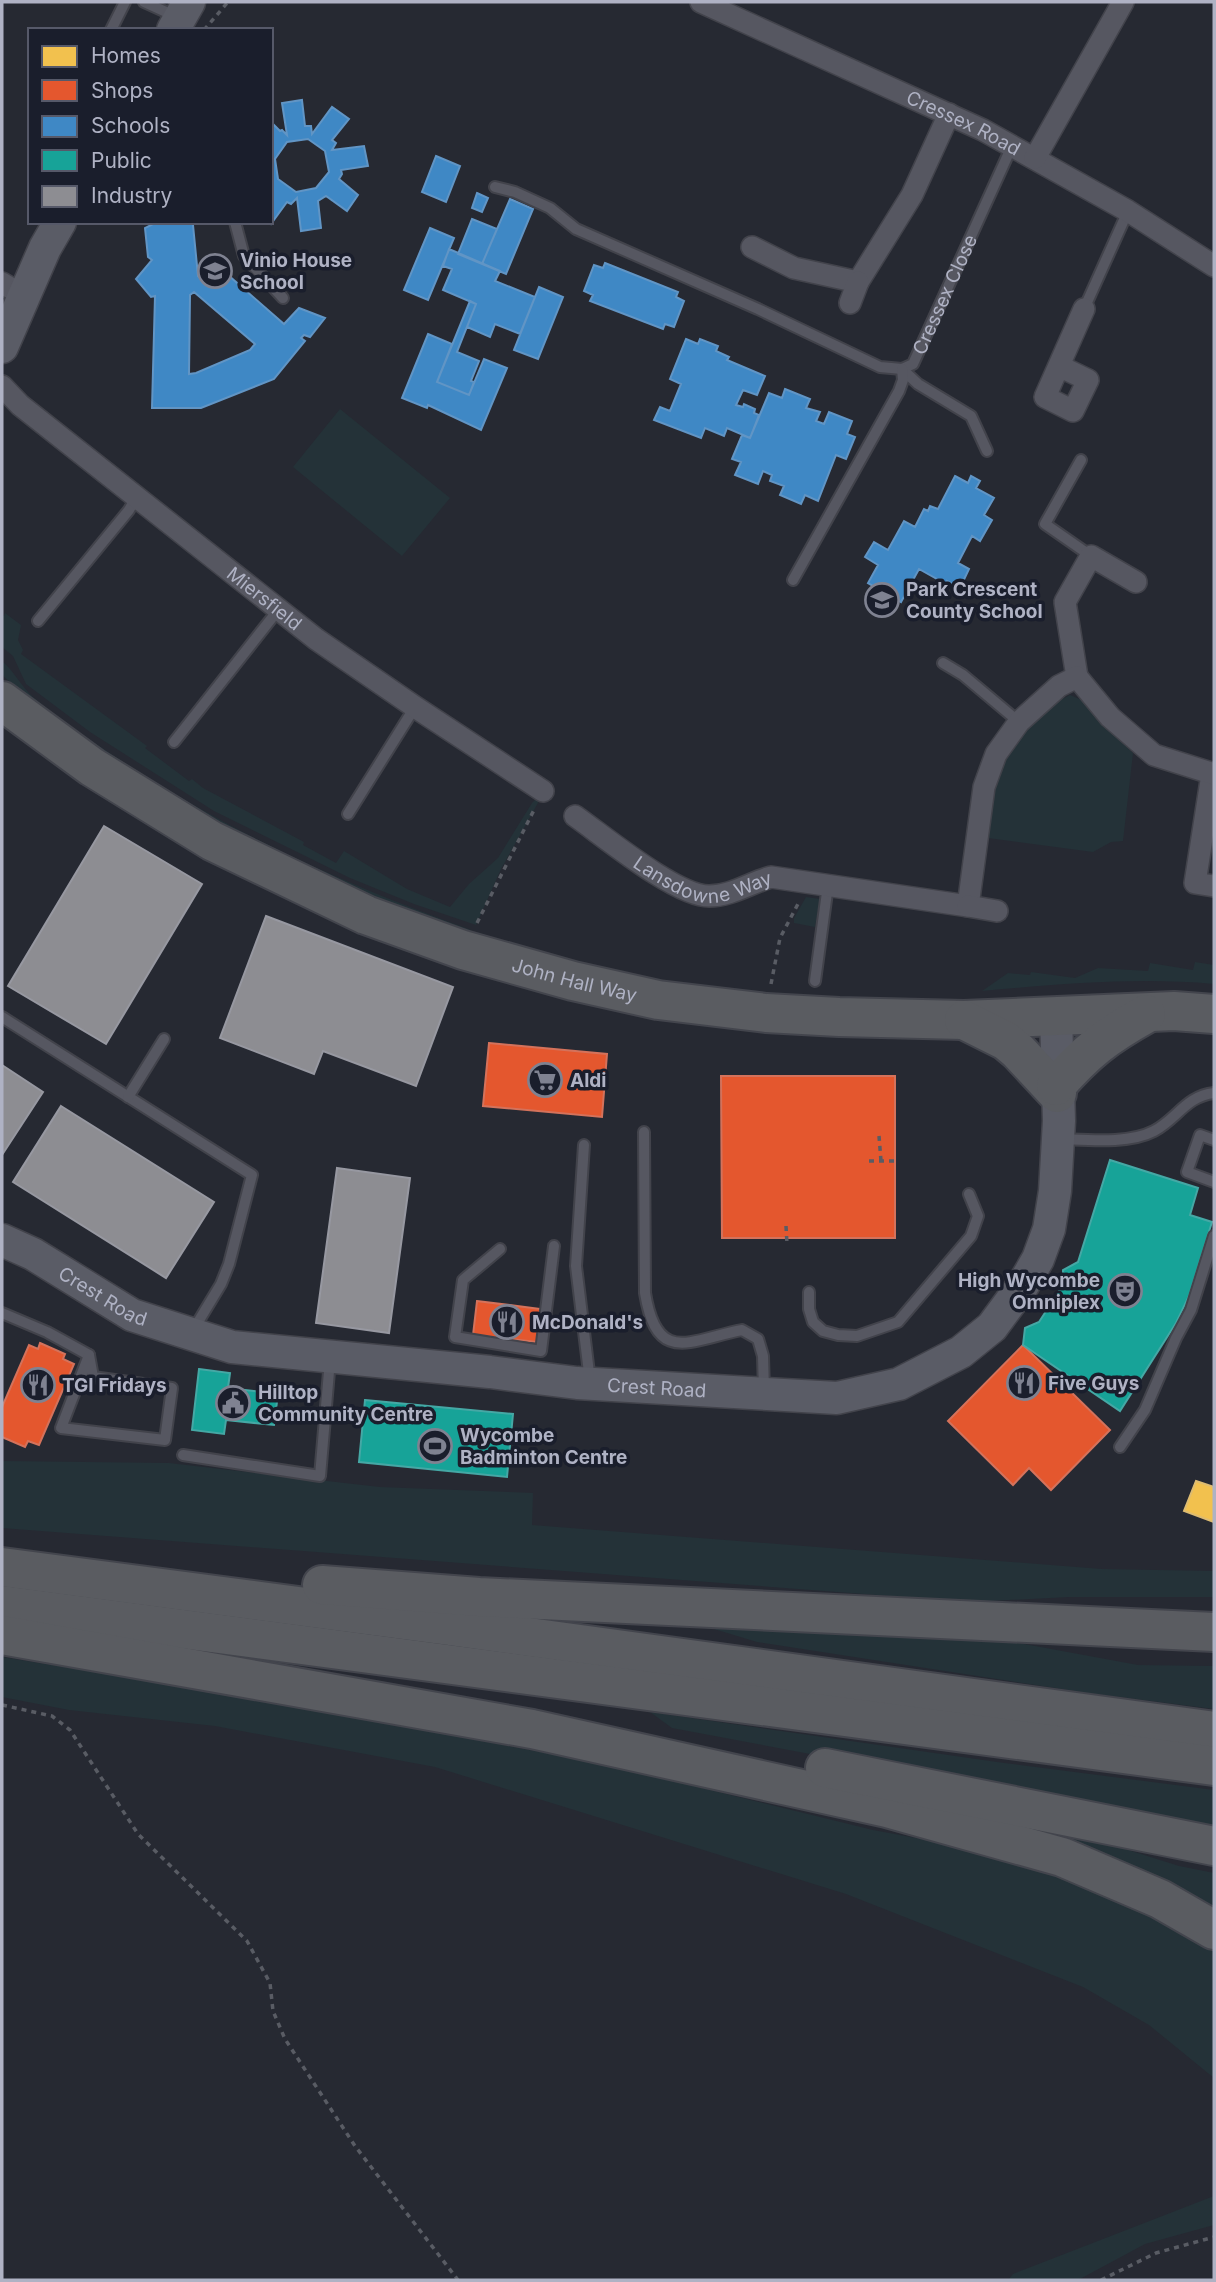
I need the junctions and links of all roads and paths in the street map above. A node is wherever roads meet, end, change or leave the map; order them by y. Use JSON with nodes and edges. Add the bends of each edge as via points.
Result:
{"nodes":[{"id":1,"x":125,"y":2,"type":"edge"},
{"id":2,"x":144,"y":2,"type":"edge"},
{"id":3,"x":228,"y":2,"type":"edge"},
{"id":4,"x":701,"y":2,"type":"edge"},
{"id":5,"x":1123,"y":2,"type":"edge"},
{"id":6,"x":186,"y":20,"type":"edge"},
{"id":7,"x":112,"y":28,"type":"edge"},
{"id":8,"x":948,"y":114,"type":"junction"},
{"id":9,"x":1012,"y":146,"type":"junction"},
{"id":10,"x":1035,"y":158,"type":"junction"},
{"id":11,"x":495,"y":187,"type":"dead end"},
{"id":12,"x":1128,"y":211,"type":"junction"},
{"id":13,"x":60,"y":224,"type":"edge"},
{"id":14,"x":236,"y":224,"type":"edge"},
{"id":15,"x":752,"y":247,"type":"dead end"},
{"id":16,"x":1214,"y":266,"type":"edge"},
{"id":17,"x":858,"y":282,"type":"junction"},
{"id":18,"x":13,"y":290,"type":"edge"},
{"id":19,"x":283,"y":298,"type":"dead end"},
{"id":20,"x":850,"y":303,"type":"dead end"},
{"id":21,"x":1084,"y":309,"type":"joint"},
{"id":22,"x":2,"y":347,"type":"edge"},
{"id":23,"x":1059,"y":366,"type":"dead end"},
{"id":24,"x":902,"y":369,"type":"junction"},
{"id":25,"x":2,"y":386,"type":"edge"},
{"id":26,"x":987,"y":451,"type":"dead end"},
{"id":27,"x":1081,"y":460,"type":"dead end"},
{"id":28,"x":137,"y":496,"type":"junction"},
{"id":29,"x":1091,"y":556,"type":"junction"},
{"id":30,"x":793,"y":580,"type":"dead end"},
{"id":31,"x":1136,"y":582,"type":"dead end"},
{"id":32,"x":279,"y":609,"type":"junction"},
{"id":33,"x":38,"y":621,"type":"dead end"},
{"id":34,"x":943,"y":663,"type":"dead end"},
{"id":35,"x":1077,"y":677,"type":"junction"},
{"id":36,"x":2,"y":701,"type":"edge"},
{"id":37,"x":415,"y":707,"type":"junction"},
{"id":38,"x":1019,"y":722,"type":"junction"},
{"id":39,"x":174,"y":742,"type":"dead end"},
{"id":40,"x":1213,"y":774,"type":"edge"},
{"id":41,"x":543,"y":791,"type":"joint"},
{"id":42,"x":348,"y":814,"type":"dead end"},
{"id":43,"x":575,"y":816,"type":"dead end"},
{"id":44,"x":818,"y":884,"type":"junction"},
{"id":45,"x":1214,"y":886,"type":"edge"},
{"id":46,"x":968,"y":905,"type":"junction"},
{"id":47,"x":997,"y":911,"type":"dead end"},
{"id":48,"x":463,"y":950,"type":"junction"},
{"id":49,"x":815,"y":981,"type":"dead end"},
{"id":50,"x":1151,"y":1012,"type":"junction"},
{"id":51,"x":766,"y":1013,"type":"junction"},
{"id":52,"x":1214,"y":1014,"type":"edge"},
{"id":53,"x":1056,"y":1015,"type":"junction"},
{"id":54,"x":2,"y":1017,"type":"edge"},
{"id":55,"x":964,"y":1020,"type":"junction"},
{"id":56,"x":164,"y":1039,"type":"dead end"},
{"id":57,"x":1057,"y":1089,"type":"junction"},
{"id":58,"x":1214,"y":1093,"type":"edge"},
{"id":59,"x":128,"y":1097,"type":"junction"},
{"id":60,"x":644,"y":1132,"type":"dead end"},
{"id":61,"x":879,"y":1136,"type":"dead end"},
{"id":62,"x":1058,"y":1139,"type":"junction"},
{"id":63,"x":1214,"y":1140,"type":"edge"},
{"id":64,"x":584,"y":1145,"type":"dead end"},
{"id":65,"x":869,"y":1161,"type":"dead end"},
{"id":66,"x":881,"y":1161,"type":"junction"},
{"id":67,"x":895,"y":1161,"type":"dead end"},
{"id":68,"x":1214,"y":1182,"type":"edge"},
{"id":69,"x":969,"y":1194,"type":"dead end"},
{"id":70,"x":786,"y":1226,"type":"dead end"},
{"id":71,"x":1214,"y":1236,"type":"edge"},
{"id":72,"x":2,"y":1240,"type":"edge"},
{"id":73,"x":787,"y":1244,"type":"dead end"},
{"id":74,"x":554,"y":1246,"type":"dead end"},
{"id":75,"x":500,"y":1249,"type":"dead end"},
{"id":76,"x":809,"y":1292,"type":"dead end"},
{"id":77,"x":2,"y":1313,"type":"edge"},
{"id":78,"x":190,"y":1334,"type":"junction"},
{"id":79,"x":89,"y":1355,"type":"junction"},
{"id":80,"x":330,"y":1357,"type":"junction"},
{"id":81,"x":590,"y":1384,"type":"junction"},
{"id":82,"x":764,"y":1394,"type":"junction"},
{"id":83,"x":1120,"y":1447,"type":"dead end"},
{"id":84,"x":183,"y":1455,"type":"dead end"},
{"id":85,"x":2,"y":1565,"type":"edge"},
{"id":86,"x":2,"y":1605,"type":"edge"},
{"id":87,"x":2,"y":1619,"type":"edge"},
{"id":88,"x":1214,"y":1632,"type":"edge"},
{"id":89,"x":2,"y":1635,"type":"edge"},
{"id":90,"x":2,"y":1705,"type":"edge"},
{"id":91,"x":1214,"y":1731,"type":"edge"},
{"id":92,"x":1214,"y":1766,"type":"edge"},
{"id":93,"x":1214,"y":1846,"type":"edge"},
{"id":94,"x":1214,"y":1930,"type":"edge"},
{"id":95,"x":1214,"y":2236,"type":"edge"},
{"id":96,"x":458,"y":2280,"type":"edge"},
{"id":97,"x":1101,"y":2280,"type":"edge"}],
"edges":[{"from":1,"to":7,"type":"lane"},
{"from":2,"to":6,"type":"lane"},
{"from":3,"to":6,"type":"path"},
{"from":4,"to":8,"type":"street","name":"Cressex Road"},
{"from":5,"to":10,"type":"street"},
{"from":8,"to":9,"type":"street","name":"Cressex Road"},
{"from":8,"to":17,"type":"street","via":[[912,195]]},
{"from":9,"to":10,"type":"street","name":"Cressex Road"},
{"from":9,"to":24,"type":"lane","name":"Cressex Close","via":[[913,364]]},
{"from":10,"to":12,"type":"street","name":"Cressex Road"},
{"from":11,"to":24,"type":"lane","name":"Cressex Close","via":[[550,208],[576,229],[880,367]]},
{"from":12,"to":16,"type":"street","name":"Cressex Road"},
{"from":12,"to":21,"type":"lane"},
{"from":13,"to":18,"type":"street"},
{"from":14,"to":19,"type":"lane","via":[[244,256]]},
{"from":15,"to":17,"type":"street","via":[[793,268]]},
{"from":17,"to":20,"type":"street"},
{"from":18,"to":22,"type":"street"},
{"from":21,"to":23,"type":"street"},
{"from":24,"to":26,"type":"lane","via":[[971,416]]},
{"from":24,"to":30,"type":"lane","via":[[900,391]]},
{"from":25,"to":28,"type":"street","name":"Miersfield"},
{"from":27,"to":29,"type":"lane","via":[[1045,524]]},
{"from":28,"to":32,"type":"street","name":"Miersfield"},
{"from":28,"to":33,"type":"lane"},
{"from":29,"to":31,"type":"street"},
{"from":29,"to":35,"type":"street","via":[[1065,602]]},
{"from":32,"to":37,"type":"street","name":"Miersfield"},
{"from":32,"to":39,"type":"lane"},
{"from":34,"to":38,"type":"lane"},
{"from":35,"to":38,"type":"street","via":[[1059,686]]},
{"from":35,"to":40,"type":"street","via":[[1110,717],[1153,755]]},
{"from":36,"to":48,"type":"highway","name":"John Hall Way","via":[[92,767],[212,841],[366,915]]},
{"from":37,"to":41,"type":"street","name":"Miersfield"},
{"from":37,"to":42,"type":"lane"},
{"from":38,"to":46,"type":"street","via":[[996,754],[984,787]]},
{"from":40,"to":45,"type":"street","via":[[1195,883]]},
{"from":41,"to":48,"type":"path"},
{"from":43,"to":44,"type":"street","name":"Lansdowne Way","via":[[684,890],[706,896],[726,894],[771,877]]},
{"from":44,"to":46,"type":"street","name":"Lansdowne Way"},
{"from":44,"to":49,"type":"lane"},
{"from":44,"to":51,"type":"path","via":[[780,938]]},
{"from":46,"to":47,"type":"street","name":"Lansdowne Way"},
{"from":48,"to":51,"type":"highway","name":"John Hall Way","via":[[573,982],[658,1000]]},
{"from":50,"to":52,"type":"highway","name":"John Hall Way"},
{"from":50,"to":53,"type":"highway","name":"John Hall Way"},
{"from":50,"to":57,"type":"highway","via":[[1095,1045]]},
{"from":51,"to":55,"type":"highway","name":"John Hall Way"},
{"from":53,"to":55,"type":"highway","name":"John Hall Way"},
{"from":53,"to":57,"type":"street","name":"Crest Road"},
{"from":54,"to":59,"type":"lane"},
{"from":55,"to":57,"type":"highway","via":[[1012,1046]]},
{"from":56,"to":59,"type":"lane"},
{"from":57,"to":62,"type":"street","name":"Crest Road"},
{"from":58,"to":62,"type":"lane","via":[[1193,1099],[1154,1131],[1115,1140]]},
{"from":59,"to":78,"type":"lane","via":[[252,1175],[229,1264]]},
{"from":60,"to":82,"type":"lane","via":[[645,1293],[657,1332],[669,1342],[691,1343],[742,1330],[758,1339]]},
{"from":61,"to":66,"type":"path"},
{"from":62,"to":82,"type":"street","name":"Crest Road","via":[[1049,1229],[1033,1268],[992,1327],[961,1352],[899,1384],[837,1398]]},
{"from":63,"to":68,"type":"lane","via":[[1200,1135],[1187,1172]]},
{"from":64,"to":81,"type":"lane","via":[[576,1266]]},
{"from":65,"to":66,"type":"path"},
{"from":66,"to":67,"type":"path"},
{"from":69,"to":76,"type":"lane","via":[[978,1216],[971,1236],[898,1322],[858,1336],[823,1331],[813,1322]]},
{"from":70,"to":73,"type":"path"},
{"from":71,"to":83,"type":"lane","via":[[1191,1310],[1145,1409]]},
{"from":72,"to":78,"type":"street","name":"Crest Road","via":[[132,1315]]},
{"from":74,"to":75,"type":"lane","via":[[541,1351],[455,1337],[463,1280]]},
{"from":77,"to":79,"type":"lane"},
{"from":78,"to":80,"type":"street","name":"Crest Road","via":[[232,1347]]},
{"from":79,"to":79,"type":"lane","via":[[93,1377],[172,1388],[165,1440],[61,1428]]},
{"from":80,"to":81,"type":"street","name":"Crest Road"},
{"from":80,"to":84,"type":"lane","via":[[320,1476]]},
{"from":81,"to":82,"type":"street","name":"Crest Road"},
{"from":85,"to":88,"type":"highway","via":[[138,1570],[479,1597]]},
{"from":85,"to":91,"type":"highway"},
{"from":86,"to":92,"type":"highway"},
{"from":87,"to":93,"type":"highway","via":[[534,1711]]},
{"from":89,"to":94,"type":"highway","via":[[532,1729],[887,1808],[1062,1857],[1160,1899]]},
{"from":90,"to":96,"type":"path","via":[[52,1716],[70,1730],[138,1834],[247,1941],[270,1983],[273,2011],[285,2039],[355,2146]]},
{"from":95,"to":97,"type":"path","via":[[1156,2253]]}]}
